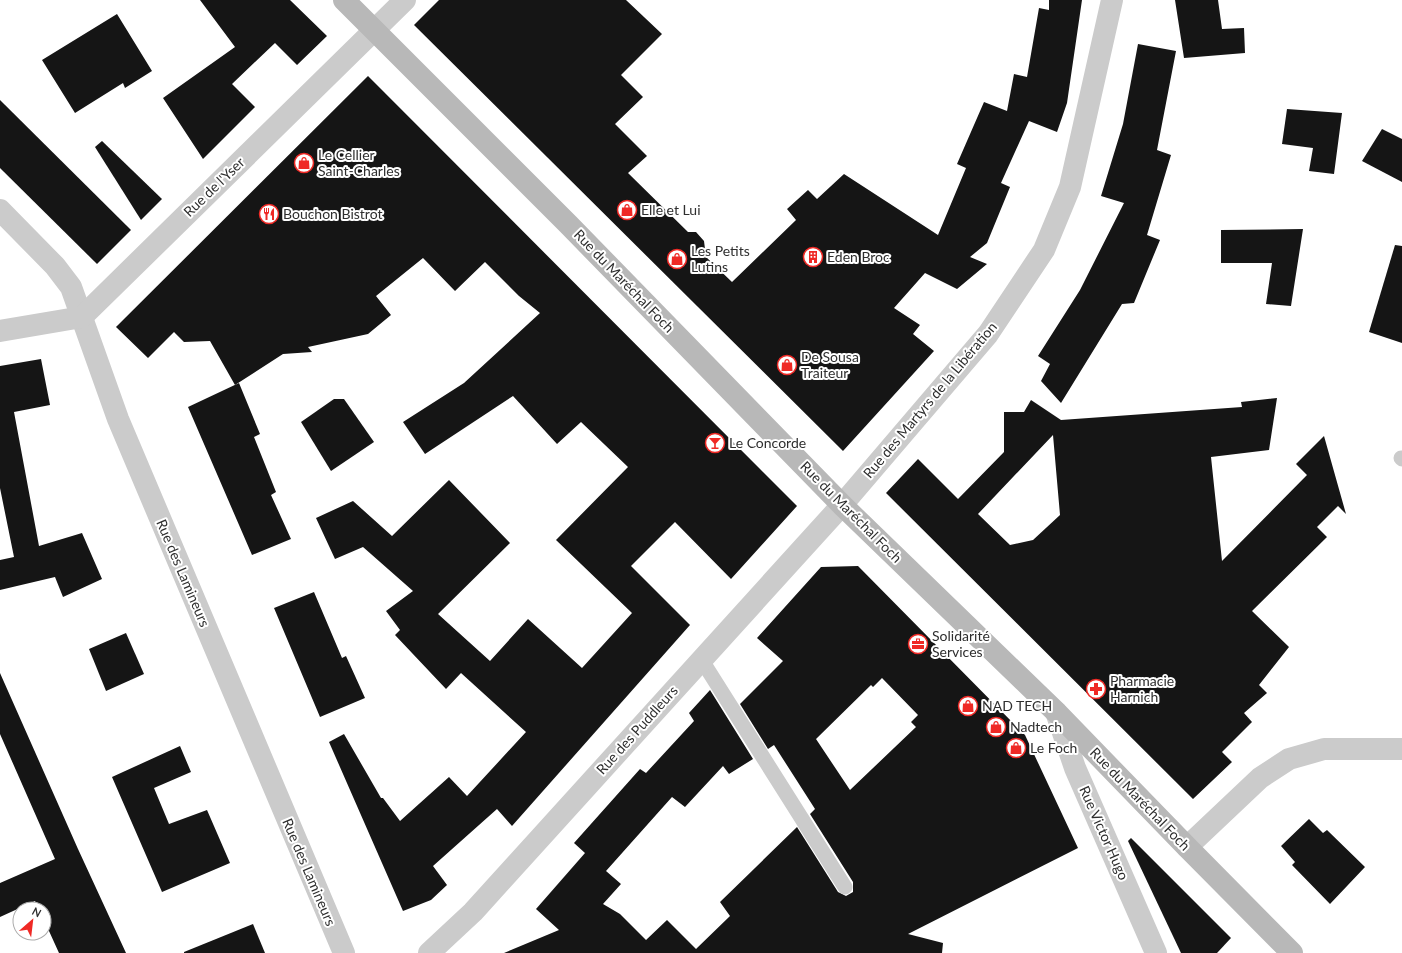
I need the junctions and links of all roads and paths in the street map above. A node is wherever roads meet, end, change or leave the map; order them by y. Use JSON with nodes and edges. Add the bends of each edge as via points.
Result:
{"nodes":[{"id":1,"x":344,"y":0,"type":"edge"},
{"id":2,"x":405,"y":0,"type":"edge"},
{"id":3,"x":1112,"y":0,"type":"edge"},
{"id":4,"x":375,"y":30,"type":"junction"},
{"id":5,"x":0,"y":210,"type":"edge"},
{"id":6,"x":82,"y":316,"type":"junction"},
{"id":7,"x":0,"y":331,"type":"edge"},
{"id":8,"x":842,"y":505,"type":"junction"},
{"id":9,"x":701,"y":659,"type":"junction"},
{"id":10,"x":1056,"y":712,"type":"junction"},
{"id":11,"x":1402,"y":749,"type":"edge"},
{"id":12,"x":1187,"y":848,"type":"junction"},
{"id":13,"x":845,"y":887,"type":"dead end"},
{"id":14,"x":344,"y":953,"type":"edge"},
{"id":15,"x":429,"y":953,"type":"edge"},
{"id":16,"x":1156,"y":953,"type":"edge"},
{"id":17,"x":1292,"y":953,"type":"edge"}],
"edges":[{"from":1,"to":4,"type":"main road","name":"Rue du Maréchal Foch"},
{"from":2,"to":4,"type":"street","name":"Rue de l'Yser"},
{"from":3,"to":8,"type":"street","name":"Rue des Martyrs de la Libération","via":[[1070,187],[1044,250],[988,334]]},
{"from":4,"to":6,"type":"street","name":"Rue de l'Yser"},
{"from":4,"to":8,"type":"main road","name":"Rue du Maréchal Foch"},
{"from":5,"to":6,"type":"street","name":"Rue des Lamineurs","via":[[55,266],[71,287]]},
{"from":6,"to":7,"type":"street"},
{"from":6,"to":14,"type":"street","name":"Rue des Lamineurs","via":[[118,419]]},
{"from":8,"to":9,"type":"street","name":"Rue des Puddleurs"},
{"from":8,"to":10,"type":"main road","name":"Rue du Maréchal Foch"},
{"from":9,"to":13,"type":"lane"},
{"from":9,"to":15,"type":"street","name":"Rue des Puddleurs","via":[[474,912]]},
{"from":10,"to":12,"type":"main road","name":"Rue du Maréchal Foch"},
{"from":10,"to":16,"type":"street","name":"Rue Victor Hugo","via":[[1076,768]]},
{"from":11,"to":12,"type":"street","via":[[1324,749],[1289,759],[1260,778]]},
{"from":12,"to":17,"type":"main road","name":"Rue du Maréchal Foch"}]}
